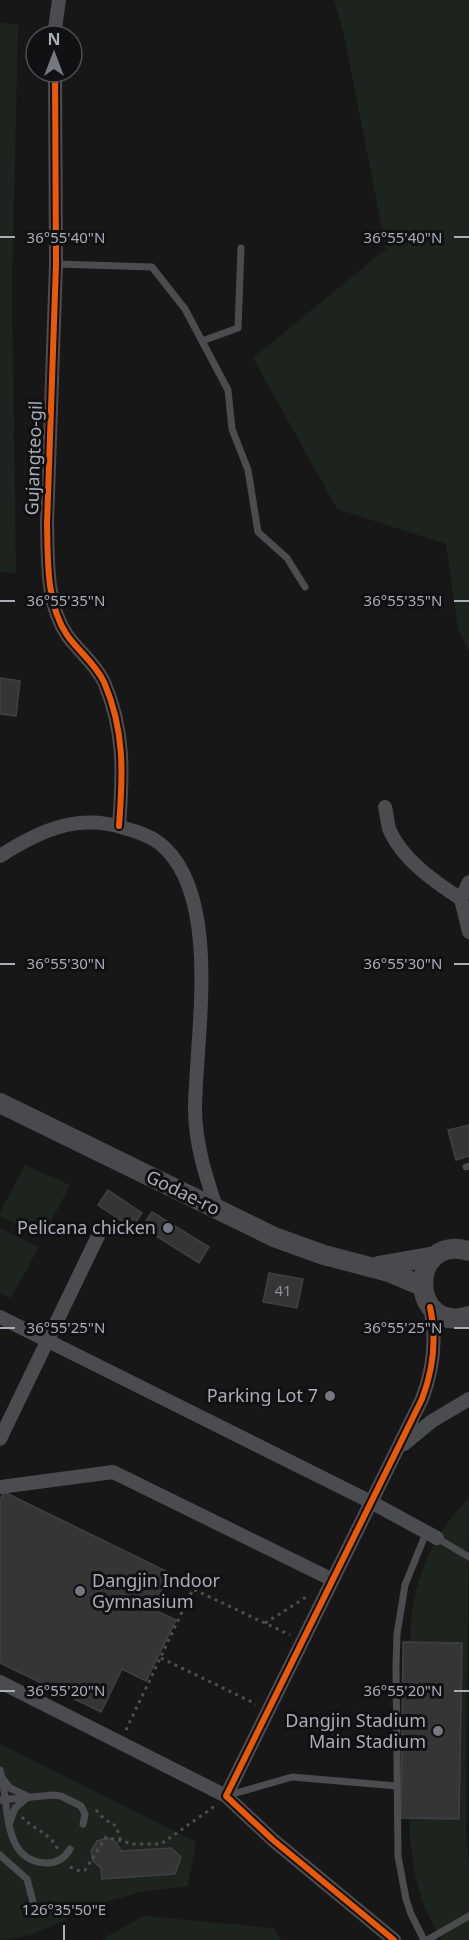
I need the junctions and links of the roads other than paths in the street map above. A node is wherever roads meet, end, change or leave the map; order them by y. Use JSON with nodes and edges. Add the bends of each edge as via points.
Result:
{"nodes":[{"id":1,"x":59,"y":0,"type":"edge"},
{"id":2,"x":56,"y":24,"type":"edge"},
{"id":3,"x":55,"y":84,"type":"edge"},
{"id":4,"x":241,"y":248,"type":"dead end"},
{"id":5,"x":56,"y":264,"type":"junction"},
{"id":6,"x":202,"y":341,"type":"junction"},
{"id":7,"x":306,"y":587,"type":"dead end"},
{"id":8,"x":385,"y":807,"type":"dead end"},
{"id":9,"x":119,"y":826,"type":"junction"},
{"id":10,"x":0,"y":856,"type":"edge"},
{"id":11,"x":469,"y":882,"type":"edge"},
{"id":12,"x":461,"y":899,"type":"junction"},
{"id":13,"x":469,"y":932,"type":"edge"},
{"id":14,"x":0,"y":1103,"type":"edge"},
{"id":15,"x":217,"y":1210,"type":"junction"},
{"id":16,"x":98,"y":1236,"type":"dead end"},
{"id":17,"x":469,"y":1251,"type":"edge"},
{"id":18,"x":435,"y":1256,"type":"junction"},
{"id":19,"x":372,"y":1267,"type":"junction"},
{"id":20,"x":422,"y":1286,"type":"junction"},
{"id":21,"x":430,"y":1307,"type":"junction"},
{"id":22,"x":0,"y":1317,"type":"edge"},
{"id":23,"x":465,"y":1317,"type":"edge"},
{"id":24,"x":48,"y":1340,"type":"junction"},
{"id":25,"x":434,"y":1342,"type":"junction"},
{"id":26,"x":469,"y":1399,"type":"edge"},
{"id":27,"x":0,"y":1439,"type":"edge"},
{"id":28,"x":399,"y":1449,"type":"junction"},
{"id":29,"x":0,"y":1487,"type":"edge"},
{"id":30,"x":371,"y":1502,"type":"junction"},
{"id":31,"x":432,"y":1536,"type":"junction"},
{"id":32,"x":469,"y":1557,"type":"edge"},
{"id":33,"x":333,"y":1580,"type":"junction"},
{"id":34,"x":0,"y":1682,"type":"edge"},
{"id":35,"x":1,"y":1776,"type":"edge"},
{"id":36,"x":397,"y":1786,"type":"junction"},
{"id":37,"x":226,"y":1796,"type":"junction"},
{"id":38,"x":29,"y":1797,"type":"junction"},
{"id":39,"x":3,"y":1799,"type":"edge"},
{"id":40,"x":0,"y":1813,"type":"edge"},
{"id":41,"x":83,"y":1824,"type":"dead end"},
{"id":42,"x":9,"y":1827,"type":"junction"},
{"id":43,"x":70,"y":1849,"type":"dead end"},
{"id":44,"x":0,"y":1855,"type":"edge"},
{"id":45,"x":36,"y":1913,"type":"dead end"},
{"id":46,"x":469,"y":1916,"type":"edge"},
{"id":47,"x":394,"y":1940,"type":"edge"},
{"id":48,"x":425,"y":1940,"type":"edge"}],
"edges":[{"from":1,"to":2,"type":"street"},
{"from":3,"to":5,"type":"street","name":"Gujangteo-gil"},
{"from":4,"to":6,"type":"lane","via":[[238,328]]},
{"from":5,"to":6,"type":"lane","via":[[152,267],[185,309]]},
{"from":5,"to":9,"type":"street","name":"Gujangteo-gil","via":[[48,564],[60,622],[93,665],[116,715],[123,762]]},
{"from":6,"to":7,"type":"lane","via":[[228,390],[232,429],[248,470],[258,532],[287,558]]},
{"from":8,"to":12,"type":"street","via":[[390,830],[401,847],[425,875]]},
{"from":9,"to":10,"type":"street","via":[[57,826]]},
{"from":9,"to":15,"type":"street","via":[[140,832],[164,847],[180,866],[195,903],[201,951],[195,1109],[206,1177]]},
{"from":11,"to":12,"type":"street"},
{"from":12,"to":13,"type":"street"},
{"from":14,"to":15,"type":"street","name":"Godae-ro"},
{"from":15,"to":19,"type":"street","name":"Godae-ro","via":[[303,1248]]},
{"from":16,"to":24,"type":"street"},
{"from":17,"to":18,"type":"street","via":[[449,1250]]},
{"from":18,"to":19,"type":"street"},
{"from":18,"to":20,"type":"street","via":[[425,1270]]},
{"from":19,"to":20,"type":"street"},
{"from":20,"to":21,"type":"street"},
{"from":21,"to":23,"type":"street","via":[[443,1316]]},
{"from":21,"to":25,"type":"street"},
{"from":22,"to":24,"type":"street"},
{"from":23,"to":25,"type":"street","via":[[446,1323]]},
{"from":24,"to":27,"type":"street"},
{"from":24,"to":30,"type":"street"},
{"from":25,"to":28,"type":"street","via":[[425,1390]]},
{"from":26,"to":28,"type":"street","via":[[432,1421]]},
{"from":28,"to":30,"type":"street"},
{"from":29,"to":33,"type":"street","via":[[113,1472]]},
{"from":30,"to":31,"type":"street"},
{"from":30,"to":33,"type":"street"},
{"from":31,"to":32,"type":"lane"},
{"from":31,"to":36,"type":"lane","via":[[405,1585],[398,1626]]},
{"from":33,"to":37,"type":"street"},
{"from":34,"to":37,"type":"street"},
{"from":35,"to":38,"type":"lane","via":[[13,1790]]},
{"from":35,"to":39,"type":"lane"},
{"from":36,"to":37,"type":"lane","via":[[292,1777]]},
{"from":36,"to":48,"type":"lane","via":[[401,1878],[411,1914]]},
{"from":37,"to":47,"type":"street"},
{"from":38,"to":39,"type":"lane"},
{"from":38,"to":41,"type":"lane","via":[[59,1795],[81,1805],[85,1814]]},
{"from":38,"to":42,"type":"lane","via":[[15,1808]]},
{"from":39,"to":42,"type":"lane"},
{"from":40,"to":42,"type":"lane"},
{"from":42,"to":43,"type":"lane","via":[[15,1847],[29,1858],[55,1862]]},
{"from":44,"to":45,"type":"lane","via":[[27,1879]]},
{"from":46,"to":48,"type":"lane"}]}
